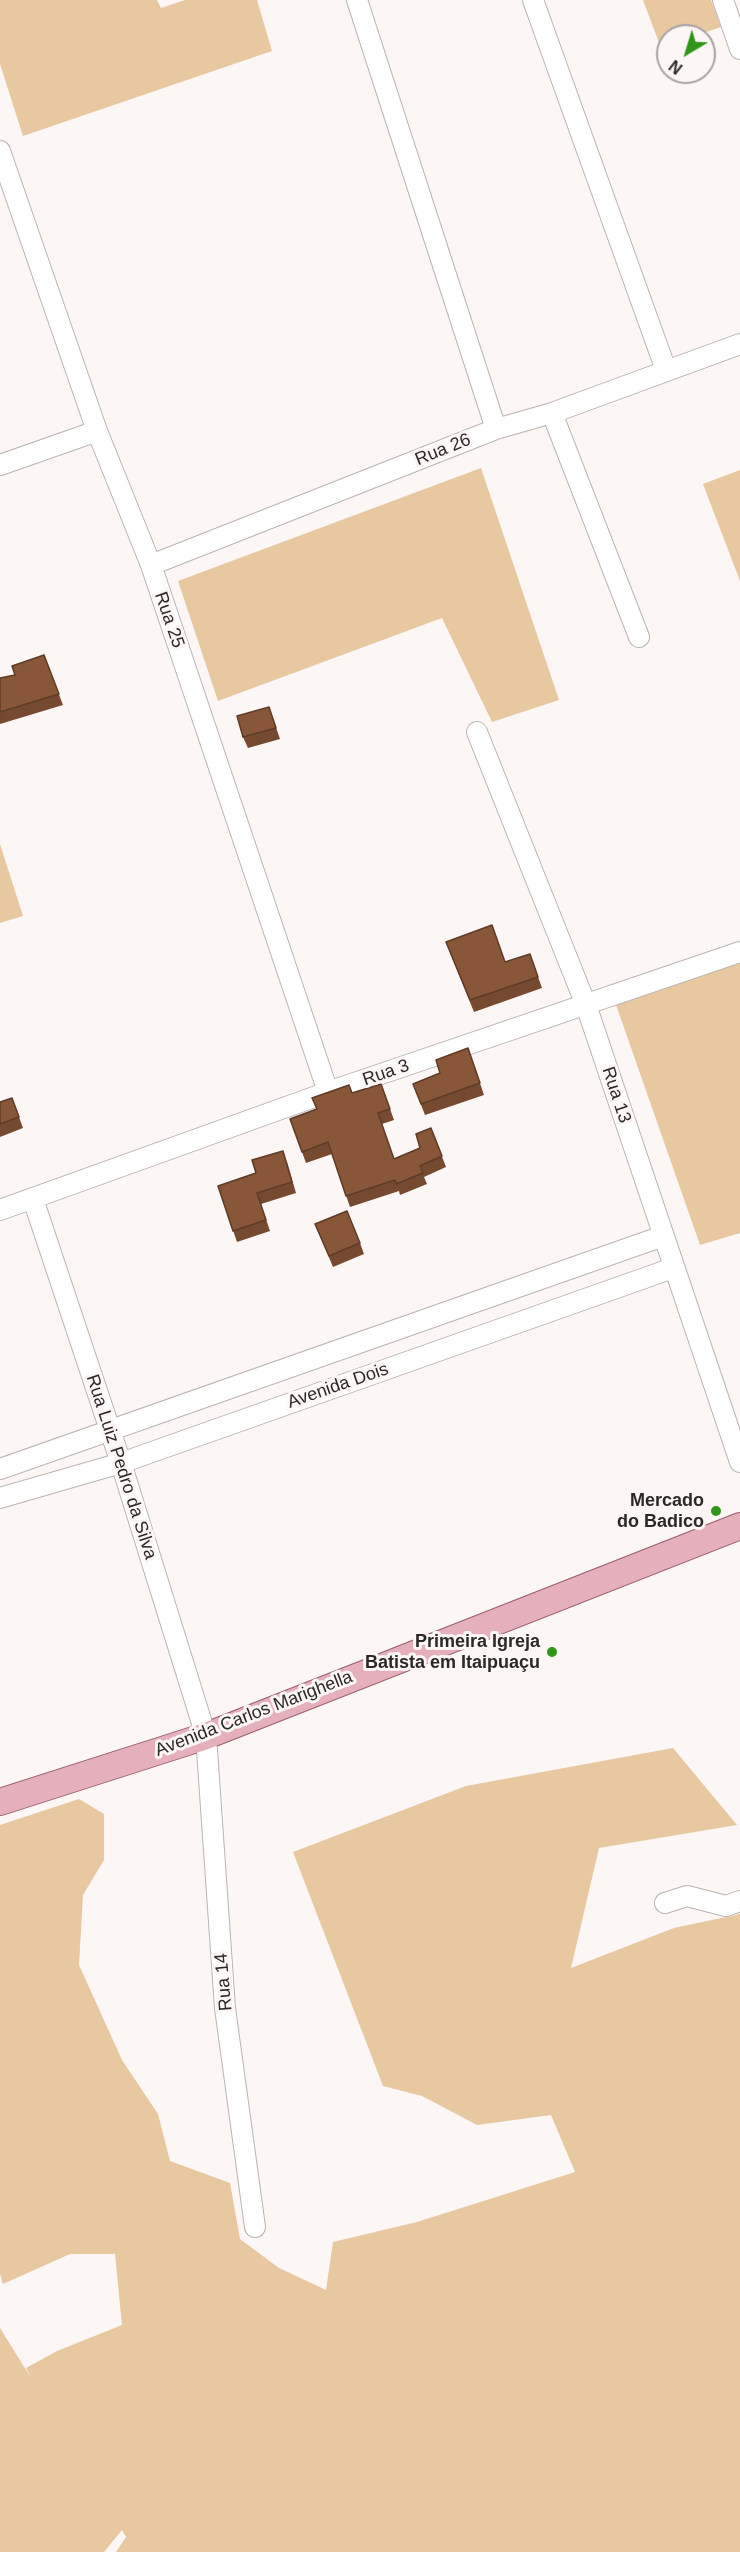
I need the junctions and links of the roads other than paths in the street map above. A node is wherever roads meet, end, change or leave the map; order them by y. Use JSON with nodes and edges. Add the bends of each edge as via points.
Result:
{"nodes":[{"id":1,"x":357,"y":0,"type":"edge"},
{"id":2,"x":533,"y":0,"type":"edge"},
{"id":3,"x":723,"y":0,"type":"edge"},
{"id":4,"x":740,"y":49,"type":"edge"},
{"id":5,"x":0,"y":152,"type":"edge"},
{"id":6,"x":740,"y":344,"type":"edge"},
{"id":7,"x":666,"y":370,"type":"junction"},
{"id":8,"x":552,"y":413,"type":"junction"},
{"id":9,"x":496,"y":429,"type":"junction"},
{"id":10,"x":97,"y":431,"type":"junction"},
{"id":11,"x":0,"y":465,"type":"edge"},
{"id":12,"x":151,"y":566,"type":"junction"},
{"id":13,"x":639,"y":637,"type":"dead end"},
{"id":14,"x":477,"y":732,"type":"dead end"},
{"id":15,"x":740,"y":951,"type":"edge"},
{"id":16,"x":586,"y":1005,"type":"junction"},
{"id":17,"x":328,"y":1092,"type":"junction"},
{"id":18,"x":33,"y":1198,"type":"junction"},
{"id":19,"x":0,"y":1210,"type":"edge"},
{"id":20,"x":663,"y":1236,"type":"junction"},
{"id":21,"x":673,"y":1268,"type":"junction"},
{"id":22,"x":111,"y":1432,"type":"junction"},
{"id":23,"x":740,"y":1462,"type":"edge"},
{"id":24,"x":121,"y":1463,"type":"junction"},
{"id":25,"x":0,"y":1469,"type":"edge"},
{"id":26,"x":0,"y":1498,"type":"edge"},
{"id":27,"x":740,"y":1526,"type":"edge"},
{"id":28,"x":206,"y":1736,"type":"junction"},
{"id":29,"x":0,"y":1802,"type":"edge"},
{"id":30,"x":740,"y":1901,"type":"edge"},
{"id":31,"x":665,"y":1902,"type":"dead end"},
{"id":32,"x":255,"y":2227,"type":"dead end"}],
"edges":[{"from":1,"to":9,"type":"street"},
{"from":2,"to":7,"type":"street"},
{"from":3,"to":4,"type":"street"},
{"from":5,"to":10,"type":"street","name":"Rua 25"},
{"from":6,"to":7,"type":"street","name":"Rua 26"},
{"from":7,"to":8,"type":"street","name":"Rua 26"},
{"from":8,"to":9,"type":"street","name":"Rua 26"},
{"from":8,"to":13,"type":"street"},
{"from":9,"to":12,"type":"street","name":"Rua 26"},
{"from":10,"to":11,"type":"street"},
{"from":10,"to":12,"type":"street","name":"Rua 25"},
{"from":12,"to":17,"type":"street","name":"Rua 25"},
{"from":14,"to":16,"type":"street","name":"Rua 13"},
{"from":15,"to":16,"type":"street","name":"Rua 3"},
{"from":16,"to":17,"type":"street","name":"Rua 3"},
{"from":16,"to":20,"type":"street","name":"Rua 13"},
{"from":17,"to":18,"type":"street","name":"Rua 3"},
{"from":18,"to":19,"type":"street","name":"Rua 3"},
{"from":18,"to":22,"type":"street","name":"Rua Luiz Pedro da Silva"},
{"from":20,"to":21,"type":"street","name":"Rua 13"},
{"from":20,"to":22,"type":"street","name":"Avenida Dois"},
{"from":21,"to":23,"type":"street","name":"Rua 13"},
{"from":21,"to":24,"type":"street","name":"Avenida Dois"},
{"from":22,"to":24,"type":"street","name":"Rua Luiz Pedro da Silva"},
{"from":22,"to":25,"type":"street","name":"Avenida Dois"},
{"from":24,"to":26,"type":"street","name":"Avenida Dois"},
{"from":24,"to":28,"type":"street","name":"Rua Luiz Pedro da Silva"},
{"from":27,"to":28,"type":"main road","name":"Avenida Carlos Marighella"},
{"from":28,"to":29,"type":"main road","name":"Avenida Carlos Marighella"},
{"from":28,"to":32,"type":"street","name":"Rua 14","via":[[225,2008]]},
{"from":30,"to":31,"type":"street","via":[[726,1906],[687,1896]]}]}
